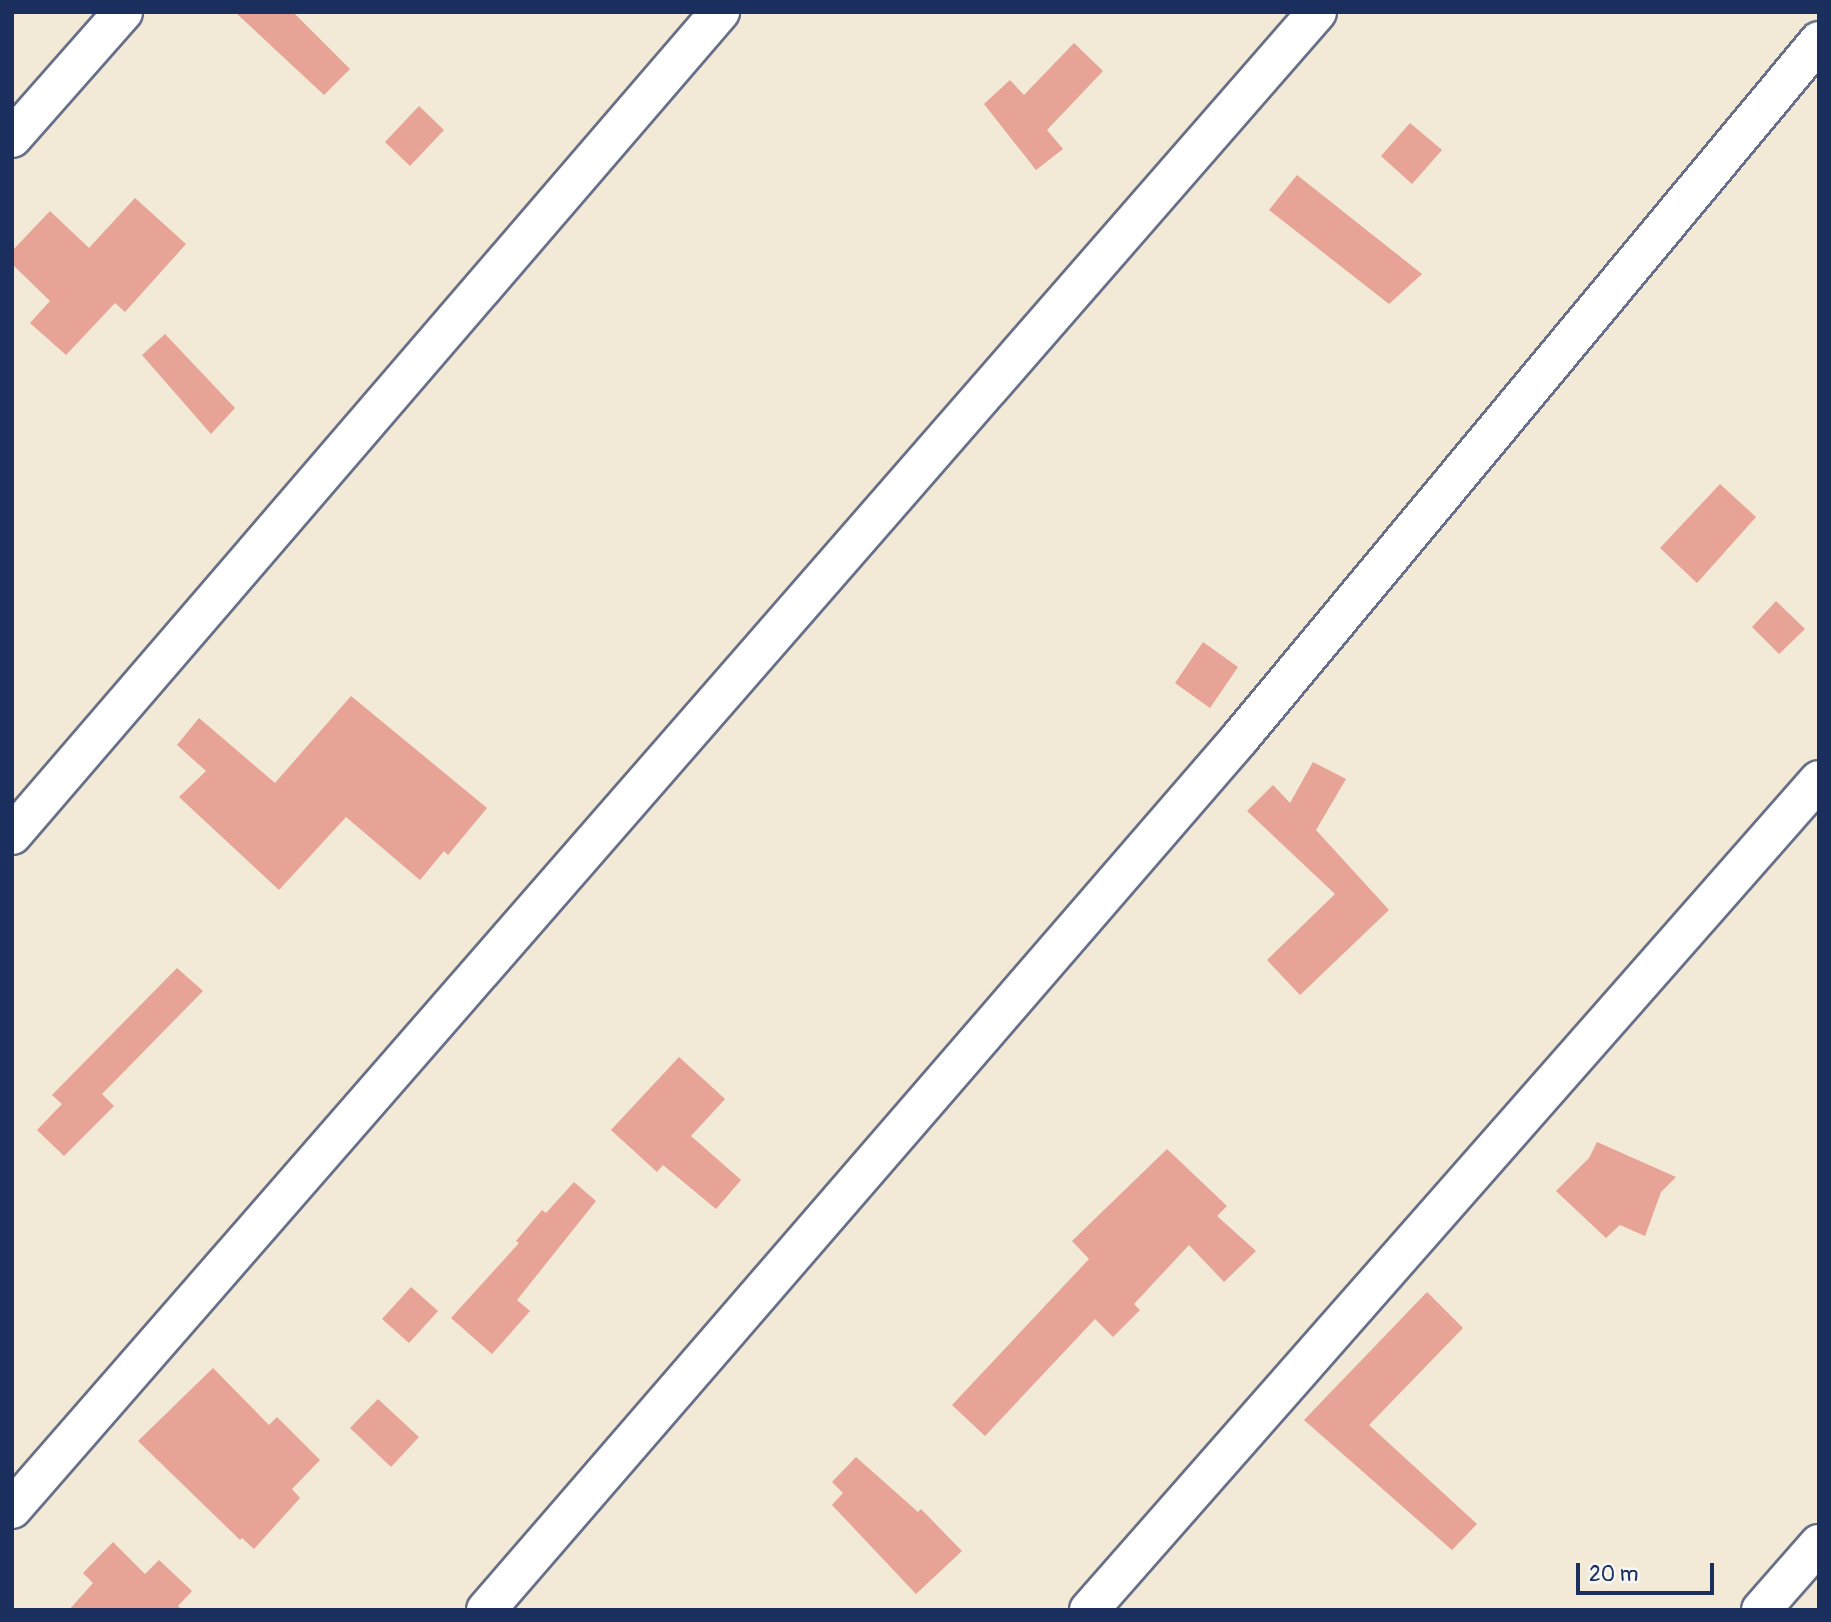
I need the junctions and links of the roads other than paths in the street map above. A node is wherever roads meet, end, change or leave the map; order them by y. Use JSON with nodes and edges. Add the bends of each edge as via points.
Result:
{"nodes":[{"id":1,"x":123,"y":12,"type":"edge"},
{"id":2,"x":720,"y":12,"type":"edge"},
{"id":3,"x":1317,"y":12,"type":"edge"},
{"id":4,"x":1819,"y":41,"type":"edge"},
{"id":5,"x":12,"y":138,"type":"edge"},
{"id":6,"x":1819,"y":780,"type":"edge"},
{"id":7,"x":12,"y":835,"type":"edge"},
{"id":8,"x":12,"y":1509,"type":"edge"},
{"id":9,"x":1819,"y":1544,"type":"edge"},
{"id":10,"x":486,"y":1610,"type":"edge"},
{"id":11,"x":1089,"y":1610,"type":"edge"},
{"id":12,"x":1761,"y":1610,"type":"edge"}],
"edges":[{"from":1,"to":5,"type":"street"},
{"from":2,"to":7,"type":"street"},
{"from":3,"to":8,"type":"street"},
{"from":4,"to":10,"type":"street","via":[[1240,738]]},
{"from":6,"to":11,"type":"street"},
{"from":9,"to":12,"type":"street"}]}
